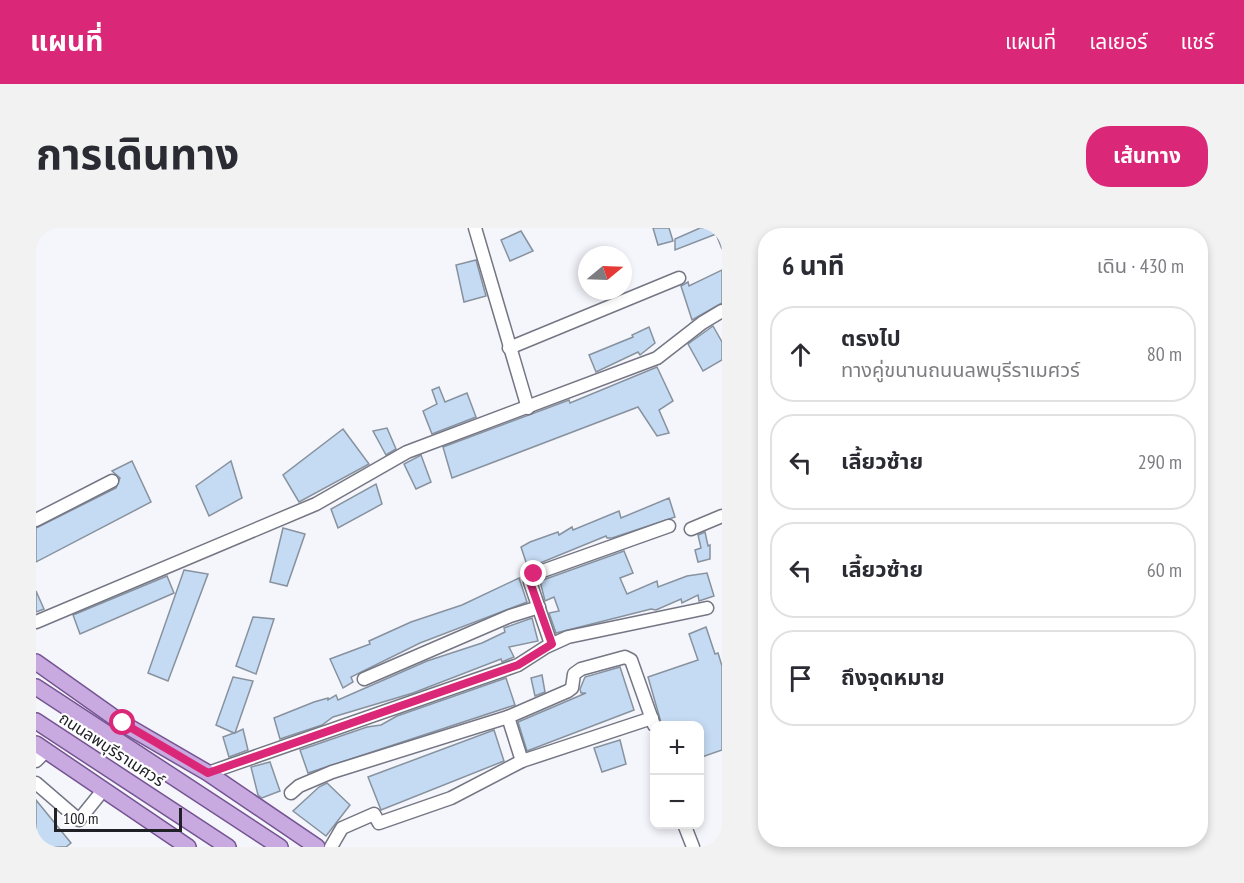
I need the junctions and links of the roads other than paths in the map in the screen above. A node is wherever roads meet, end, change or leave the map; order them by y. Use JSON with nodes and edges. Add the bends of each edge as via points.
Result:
{"nodes":[{"id":1,"x":475,"y":228,"type":"edge"},
{"id":2,"x":679,"y":278,"type":"dead end"},
{"id":3,"x":722,"y":312,"type":"edge"},
{"id":4,"x":509,"y":348,"type":"junction"},
{"id":5,"x":528,"y":408,"type":"junction"},
{"id":6,"x":112,"y":481,"type":"dead end"},
{"id":7,"x":722,"y":516,"type":"edge"},
{"id":8,"x":36,"y":520,"type":"edge"},
{"id":9,"x":669,"y":526,"type":"dead end"},
{"id":10,"x":691,"y":529,"type":"dead end"},
{"id":11,"x":539,"y":607,"type":"junction"},
{"id":12,"x":707,"y":608,"type":"dead end"},
{"id":13,"x":36,"y":622,"type":"edge"},
{"id":14,"x":552,"y":644,"type":"junction"},
{"id":15,"x":36,"y":662,"type":"edge"},
{"id":16,"x":364,"y":679,"type":"dead end"},
{"id":17,"x":36,"y":687,"type":"edge"},
{"id":18,"x":508,"y":717,"type":"junction"},
{"id":19,"x":36,"y":721,"type":"edge"},
{"id":20,"x":653,"y":721,"type":"edge"},
{"id":21,"x":123,"y":723,"type":"junction"},
{"id":22,"x":650,"y":723,"type":"edge"},
{"id":23,"x":39,"y":752,"type":"edge"},
{"id":24,"x":522,"y":761,"type":"junction"},
{"id":25,"x":208,"y":773,"type":"junction"},
{"id":26,"x":36,"y":783,"type":"edge"},
{"id":27,"x":104,"y":789,"type":"junction"},
{"id":28,"x":291,"y":793,"type":"dead end"},
{"id":29,"x":686,"y":829,"type":"edge"},
{"id":30,"x":188,"y":847,"type":"edge"},
{"id":31,"x":228,"y":847,"type":"edge"},
{"id":32,"x":280,"y":847,"type":"edge"},
{"id":33,"x":317,"y":847,"type":"edge"},
{"id":34,"x":331,"y":847,"type":"edge"},
{"id":35,"x":693,"y":847,"type":"edge"}],
"edges":[{"from":1,"to":4,"type":"street"},
{"from":2,"to":4,"type":"street"},
{"from":3,"to":5,"type":"street","via":[[657,358]]},
{"from":4,"to":5,"type":"street"},
{"from":5,"to":13,"type":"street","via":[[407,452],[316,504]]},
{"from":6,"to":8,"type":"street"},
{"from":7,"to":10,"type":"street"},
{"from":9,"to":11,"type":"street","via":[[534,574],[530,582]]},
{"from":11,"to":14,"type":"street"},
{"from":11,"to":16,"type":"street"},
{"from":12,"to":14,"type":"street","via":[[568,637]]},
{"from":14,"to":25,"type":"street","via":[[518,665]]},
{"from":15,"to":21,"type":"main road"},
{"from":17,"to":32,"type":"main road","name":"ถนนลพบุรีราเมศวร์"},
{"from":18,"to":20,"type":"street","via":[[568,692],[574,674],[581,669],[625,657],[631,660]]},
{"from":18,"to":24,"type":"street"},
{"from":18,"to":28,"type":"street","via":[[332,772]]},
{"from":19,"to":31,"type":"main road","name":"ถนนลพบุรีราเมศวร์"},
{"from":21,"to":25,"type":"main road"},
{"from":21,"to":32,"type":"main road"},
{"from":22,"to":24,"type":"street"},
{"from":23,"to":27,"type":"main road"},
{"from":24,"to":34,"type":"street","via":[[451,798],[379,824],[374,814],[342,828]]},
{"from":25,"to":33,"type":"main road"},
{"from":26,"to":27,"type":"street","via":[[79,820]]},
{"from":27,"to":30,"type":"main road"},
{"from":29,"to":35,"type":"street"}]}
